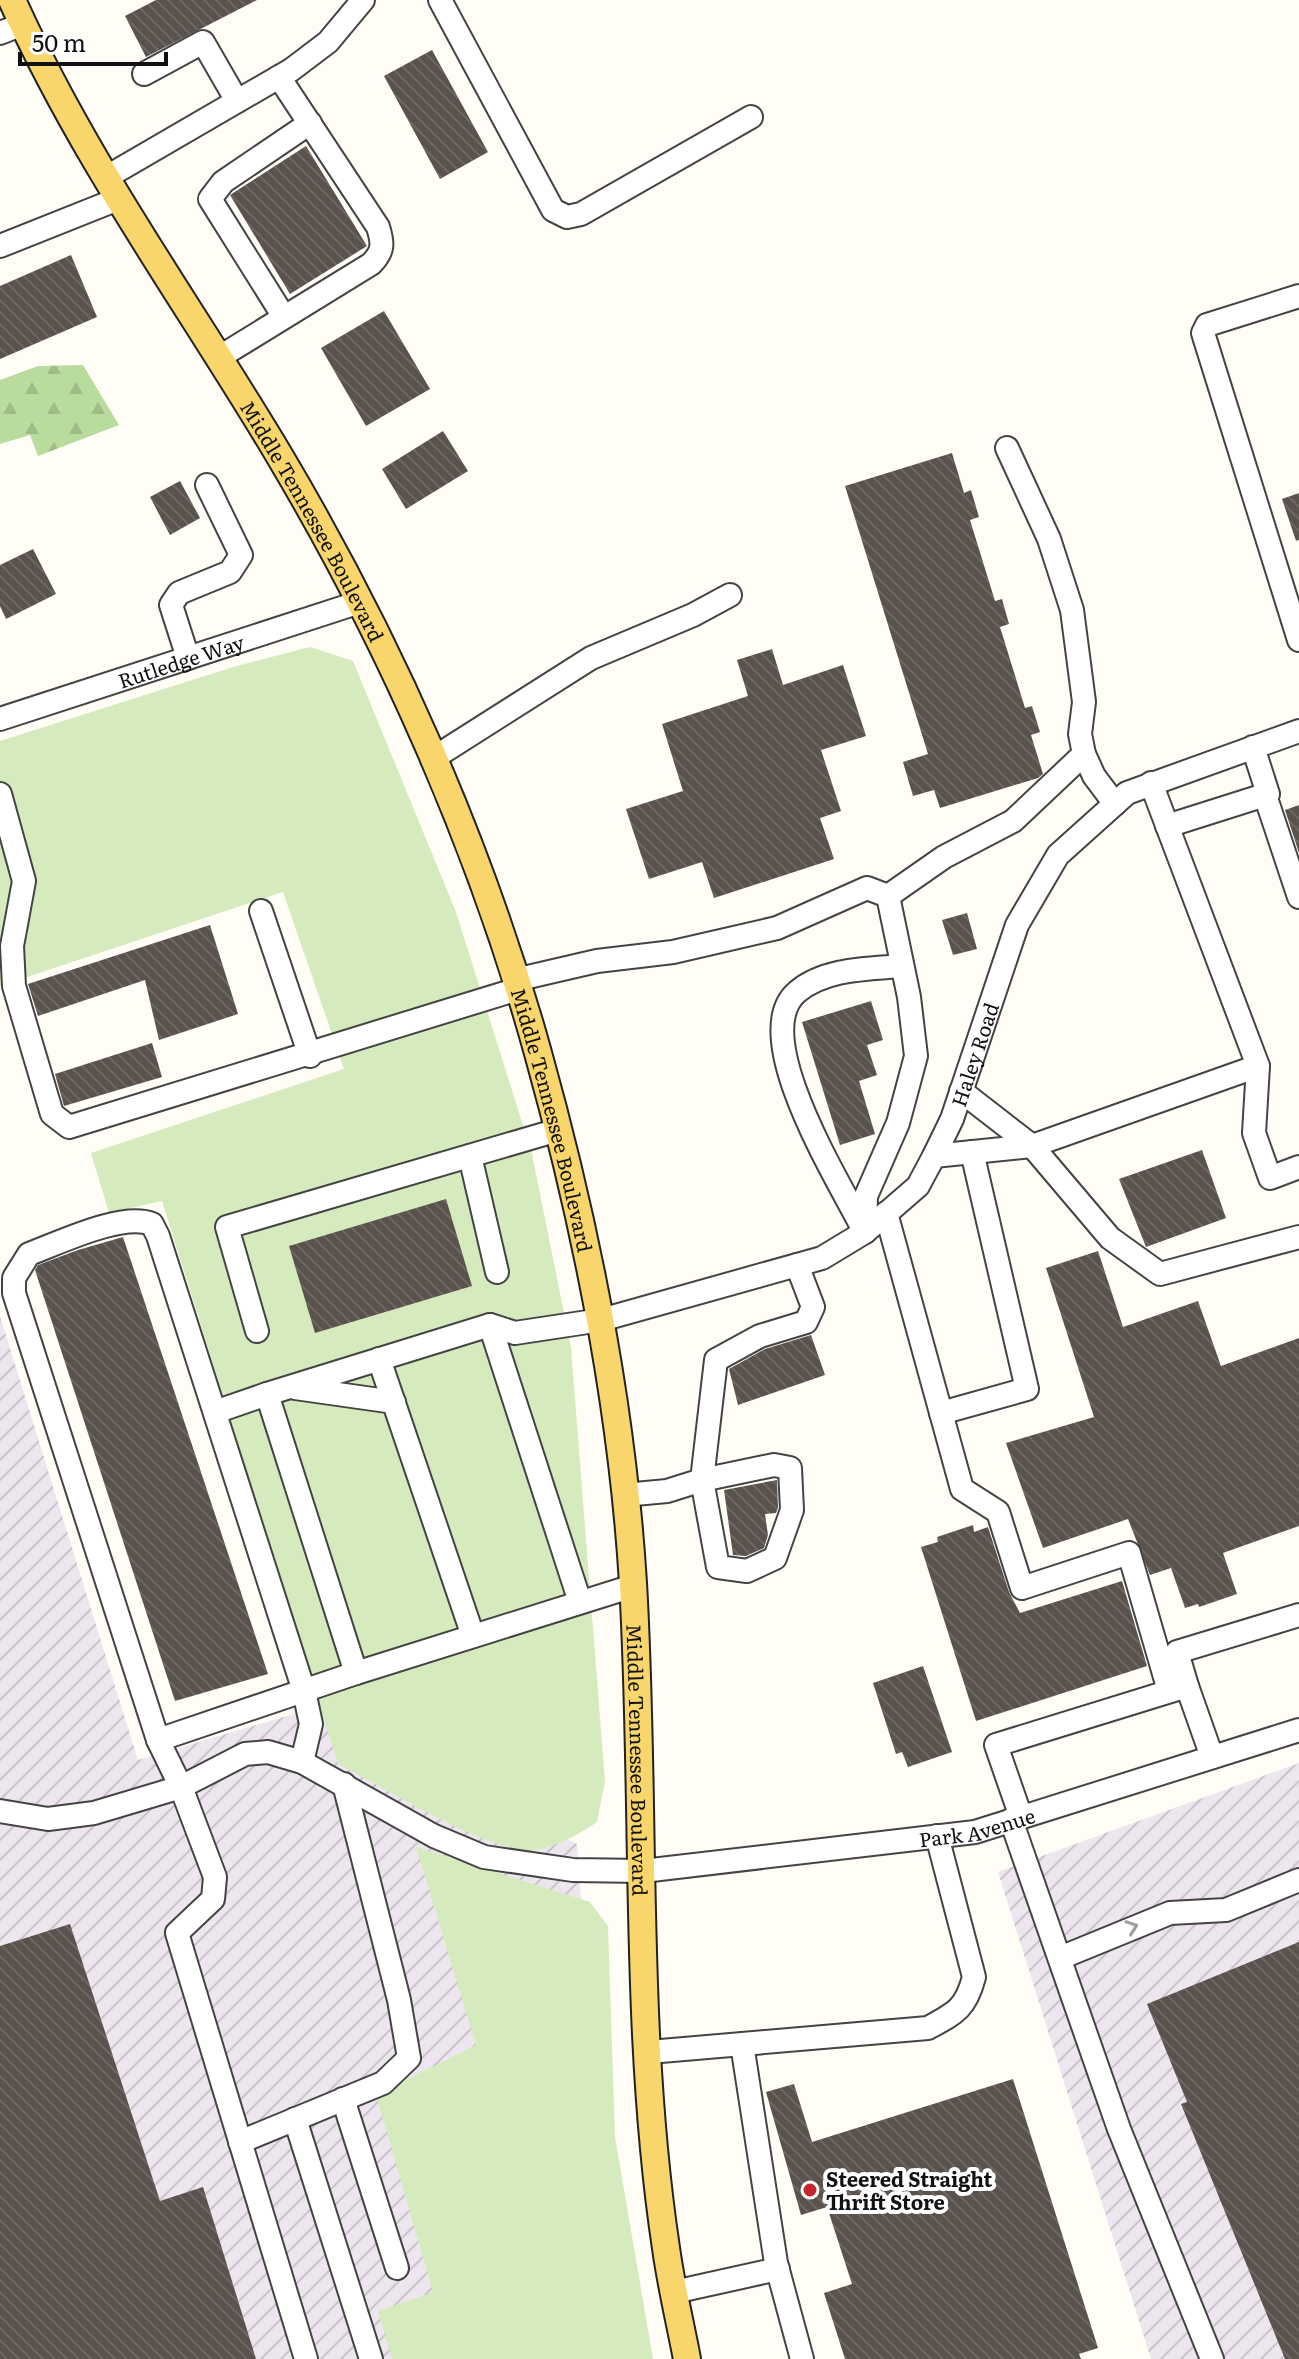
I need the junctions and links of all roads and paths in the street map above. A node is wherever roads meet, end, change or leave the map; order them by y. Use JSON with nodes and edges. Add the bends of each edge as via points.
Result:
{"nodes":[{"id":1,"x":12,"y":0,"type":"edge"},
{"id":2,"x":363,"y":0,"type":"edge"},
{"id":3,"x":440,"y":0,"type":"edge"},
{"id":4,"x":11,"y":29,"type":"edge"},
{"id":5,"x":144,"y":74,"type":"dead end"},
{"id":6,"x":279,"y":77,"type":"junction"},
{"id":7,"x":237,"y":101,"type":"junction"},
{"id":8,"x":751,"y":117,"type":"dead end"},
{"id":9,"x":310,"y":123,"type":"junction"},
{"id":10,"x":112,"y":188,"type":"junction"},
{"id":11,"x":0,"y":246,"type":"edge"},
{"id":12,"x":1299,"y":296,"type":"edge"},
{"id":13,"x":284,"y":317,"type":"junction"},
{"id":14,"x":218,"y":358,"type":"junction"},
{"id":15,"x":1007,"y":448,"type":"dead end"},
{"id":16,"x":207,"y":485,"type":"dead end"},
{"id":17,"x":730,"y":595,"type":"dead end"},
{"id":18,"x":360,"y":602,"type":"junction"},
{"id":19,"x":1299,"y":640,"type":"edge"},
{"id":20,"x":188,"y":658,"type":"junction"},
{"id":21,"x":0,"y":719,"type":"edge"},
{"id":22,"x":1299,"y":731,"type":"edge"},
{"id":23,"x":1253,"y":747,"type":"junction"},
{"id":24,"x":1084,"y":754,"type":"junction"},
{"id":25,"x":432,"y":759,"type":"junction"},
{"id":26,"x":1151,"y":783,"type":"junction"},
{"id":27,"x":0,"y":794,"type":"edge"},
{"id":28,"x":1265,"y":795,"type":"junction"},
{"id":29,"x":1115,"y":804,"type":"junction"},
{"id":30,"x":1167,"y":826,"type":"junction"},
{"id":31,"x":888,"y":896,"type":"junction"},
{"id":32,"x":1299,"y":897,"type":"edge"},
{"id":33,"x":261,"y":911,"type":"dead end"},
{"id":34,"x":902,"y":966,"type":"junction"},
{"id":35,"x":516,"y":985,"type":"junction"},
{"id":36,"x":310,"y":1056,"type":"junction"},
{"id":37,"x":1258,"y":1066,"type":"junction"},
{"id":38,"x":961,"y":1091,"type":"junction"},
{"id":39,"x":558,"y":1130,"type":"junction"},
{"id":40,"x":1032,"y":1146,"type":"junction"},
{"id":41,"x":972,"y":1152,"type":"junction"},
{"id":42,"x":470,"y":1156,"type":"junction"},
{"id":43,"x":934,"y":1156,"type":"junction"},
{"id":44,"x":1299,"y":1167,"type":"edge"},
{"id":45,"x":886,"y":1213,"type":"junction"},
{"id":46,"x":865,"y":1232,"type":"junction"},
{"id":47,"x":1299,"y":1237,"type":"edge"},
{"id":48,"x":797,"y":1265,"type":"junction"},
{"id":49,"x":497,"y":1272,"type":"dead end"},
{"id":50,"x":601,"y":1320,"type":"junction"},
{"id":51,"x":490,"y":1325,"type":"junction"},
{"id":52,"x":257,"y":1331,"type":"dead end"},
{"id":53,"x":379,"y":1359,"type":"junction"},
{"id":54,"x":290,"y":1387,"type":"junction"},
{"id":55,"x":267,"y":1394,"type":"junction"},
{"id":56,"x":394,"y":1402,"type":"junction"},
{"id":57,"x":215,"y":1412,"type":"junction"},
{"id":58,"x":941,"y":1413,"type":"junction"},
{"id":59,"x":702,"y":1480,"type":"junction"},
{"id":60,"x":624,"y":1495,"type":"junction"},
{"id":61,"x":633,"y":1586,"type":"junction"},
{"id":62,"x":580,"y":1602,"type":"junction"},
{"id":63,"x":1299,"y":1615,"type":"edge"},
{"id":64,"x":473,"y":1636,"type":"junction"},
{"id":65,"x":356,"y":1673,"type":"junction"},
{"id":66,"x":1178,"y":1688,"type":"junction"},
{"id":67,"x":304,"y":1691,"type":"junction"},
{"id":68,"x":1299,"y":1730,"type":"edge"},
{"id":69,"x":158,"y":1740,"type":"junction"},
{"id":70,"x":1212,"y":1757,"type":"junction"},
{"id":71,"x":302,"y":1762,"type":"junction"},
{"id":72,"x":344,"y":1784,"type":"junction"},
{"id":73,"x":181,"y":1787,"type":"junction"},
{"id":74,"x":0,"y":1811,"type":"edge"},
{"id":75,"x":1016,"y":1819,"type":"junction"},
{"id":76,"x":937,"y":1836,"type":"junction"},
{"id":77,"x":643,"y":1871,"type":"junction"},
{"id":78,"x":1299,"y":1880,"type":"edge"},
{"id":79,"x":1060,"y":1958,"type":"junction"},
{"id":80,"x":742,"y":2044,"type":"junction"},
{"id":81,"x":649,"y":2052,"type":"junction"},
{"id":82,"x":343,"y":2099,"type":"junction"},
{"id":83,"x":295,"y":2119,"type":"junction"},
{"id":84,"x":240,"y":2142,"type":"junction"},
{"id":85,"x":397,"y":2268,"type":"dead end"},
{"id":86,"x":778,"y":2269,"type":"junction"},
{"id":87,"x":674,"y":2292,"type":"junction"},
{"id":88,"x":306,"y":2359,"type":"edge"},
{"id":89,"x":371,"y":2359,"type":"edge"},
{"id":90,"x":687,"y":2359,"type":"edge"},
{"id":91,"x":802,"y":2359,"type":"edge"},
{"id":92,"x":1212,"y":2359,"type":"edge"}],
"edges":[{"from":1,"to":4,"type":"main road","name":"Middle Tennessee Boulevard"},
{"from":2,"to":6,"type":"street","via":[[328,42]]},
{"from":3,"to":8,"type":"street","via":[[553,210],[567,217],[581,214]]},
{"from":4,"to":10,"type":"main road","name":"Middle Tennessee Boulevard"},
{"from":5,"to":7,"type":"street","via":[[203,42]]},
{"from":6,"to":7,"type":"street"},
{"from":6,"to":9,"type":"street"},
{"from":7,"to":10,"type":"street"},
{"from":9,"to":13,"type":"street","via":[[223,182],[210,199]]},
{"from":9,"to":13,"type":"street","via":[[378,227],[383,243],[371,264]]},
{"from":10,"to":11,"type":"street"},
{"from":10,"to":14,"type":"main road","name":"Middle Tennessee Boulevard"},
{"from":12,"to":19,"type":"street","via":[[1207,325],[1203,333]]},
{"from":13,"to":14,"type":"street"},
{"from":14,"to":18,"type":"main road","name":"Middle Tennessee Boulevard"},
{"from":15,"to":24,"type":"street","via":[[1049,539],[1072,610],[1084,702]]},
{"from":16,"to":20,"type":"street","via":[[241,555],[230,572],[179,593],[171,605]]},
{"from":17,"to":25,"type":"street","via":[[591,658]]},
{"from":18,"to":20,"type":"street","name":"Rutledge Way"},
{"from":18,"to":25,"type":"main road","name":"Middle Tennessee Boulevard"},
{"from":20,"to":21,"type":"street","name":"Rutledge Way"},
{"from":22,"to":23,"type":"street","name":"Haley Road"},
{"from":23,"to":26,"type":"street","name":"Haley Road"},
{"from":23,"to":28,"type":"street"},
{"from":24,"to":29,"type":"street"},
{"from":24,"to":31,"type":"street","via":[[1013,821],[944,857]]},
{"from":25,"to":35,"type":"main road","name":"Middle Tennessee Boulevard"},
{"from":26,"to":29,"type":"street","name":"Haley Road"},
{"from":26,"to":30,"type":"street"},
{"from":27,"to":36,"type":"street","via":[[24,881],[12,946],[14,986],[52,1114],[69,1127]]},
{"from":28,"to":30,"type":"street"},
{"from":28,"to":32,"type":"street"},
{"from":29,"to":38,"type":"street","name":"Haley Road","via":[[1058,855],[1017,925]]},
{"from":30,"to":37,"type":"street"},
{"from":31,"to":34,"type":"street"},
{"from":31,"to":35,"type":"street","via":[[867,888],[777,928],[673,952],[597,961]]},
{"from":33,"to":36,"type":"street"},
{"from":34,"to":46,"type":"street","via":[[916,1056],[898,1123],[866,1196]]},
{"from":34,"to":46,"type":"street","via":[[842,971],[797,992],[782,1017],[783,1053],[798,1099]]},
{"from":35,"to":36,"type":"street"},
{"from":35,"to":39,"type":"main road","name":"Middle Tennessee Boulevard"},
{"from":37,"to":40,"type":"street"},
{"from":37,"to":44,"type":"street","via":[[1254,1133],[1270,1178]]},
{"from":38,"to":40,"type":"street"},
{"from":38,"to":43,"type":"street","name":"Haley Road"},
{"from":39,"to":42,"type":"street"},
{"from":39,"to":50,"type":"main road","name":"Middle Tennessee Boulevard"},
{"from":40,"to":41,"type":"street"},
{"from":40,"to":47,"type":"street","via":[[1110,1238],[1160,1274]]},
{"from":41,"to":43,"type":"street"},
{"from":41,"to":58,"type":"street","via":[[1027,1389]]},
{"from":42,"to":49,"type":"street"},
{"from":42,"to":52,"type":"street","via":[[227,1227]]},
{"from":43,"to":45,"type":"street","name":"Haley Road","via":[[918,1186]]},
{"from":45,"to":46,"type":"street","name":"Haley Road"},
{"from":45,"to":58,"type":"street"},
{"from":46,"to":48,"type":"street","name":"Haley Road","via":[[822,1258]]},
{"from":48,"to":50,"type":"street","name":"Haley Road"},
{"from":48,"to":59,"type":"street","via":[[813,1307],[806,1322],[760,1336],[716,1360]]},
{"from":50,"to":51,"type":"street","name":"Haley Road","via":[[515,1333]]},
{"from":50,"to":60,"type":"main road","name":"Middle Tennessee Boulevard"},
{"from":51,"to":53,"type":"street"},
{"from":51,"to":62,"type":"street"},
{"from":53,"to":54,"type":"street"},
{"from":53,"to":56,"type":"street"},
{"from":54,"to":55,"type":"street"},
{"from":54,"to":56,"type":"street"},
{"from":55,"to":57,"type":"street"},
{"from":55,"to":65,"type":"street"},
{"from":56,"to":64,"type":"street"},
{"from":57,"to":67,"type":"street"},
{"from":57,"to":69,"type":"street","via":[[152,1224],[124,1221],[29,1254],[21,1263],[14,1293]]},
{"from":58,"to":66,"type":"street","via":[[962,1489],[998,1512],[1022,1588],[1129,1553]]},
{"from":59,"to":59,"type":"street","via":[[718,1567],[747,1571],[775,1558],[792,1510],[790,1468],[774,1465]]},
{"from":59,"to":60,"type":"street","via":[[667,1491]]},
{"from":60,"to":61,"type":"main road","name":"Middle Tennessee Boulevard"},
{"from":61,"to":62,"type":"street"},
{"from":61,"to":77,"type":"main road","name":"Middle Tennessee Boulevard"},
{"from":62,"to":64,"type":"street"},
{"from":63,"to":66,"type":"street","via":[[1177,1652]]},
{"from":64,"to":65,"type":"street"},
{"from":65,"to":67,"type":"street"},
{"from":66,"to":70,"type":"street"},
{"from":66,"to":75,"type":"street","via":[[996,1745]]},
{"from":67,"to":69,"type":"street"},
{"from":67,"to":71,"type":"street","via":[[311,1724]]},
{"from":68,"to":70,"type":"street","name":"Park Avenue"},
{"from":69,"to":73,"type":"street"},
{"from":70,"to":75,"type":"street","name":"Park Avenue"},
{"from":71,"to":72,"type":"street","name":"Park Avenue"},
{"from":71,"to":73,"type":"street","name":"Park Avenue","via":[[268,1752],[245,1754]]},
{"from":72,"to":77,"type":"street","name":"Park Avenue","via":[[434,1836],[484,1857],[573,1870]]},
{"from":72,"to":82,"type":"street","via":[[409,2058],[383,2083]]},
{"from":73,"to":74,"type":"street","name":"Park Avenue","via":[[94,1813],[48,1819]]},
{"from":73,"to":84,"type":"street","via":[[215,1877],[213,1899],[177,1933]]},
{"from":75,"to":76,"type":"street","name":"Park Avenue","via":[[975,1832]]},
{"from":75,"to":79,"type":"street"},
{"from":76,"to":77,"type":"street","name":"Park Avenue"},
{"from":76,"to":80,"type":"street","via":[[974,1977],[968,2000],[928,2028]]},
{"from":77,"to":81,"type":"main road","name":"Middle Tennessee Boulevard"},
{"from":79,"to":78,"type":"street","one_way":true,"via":[[1170,1913],[1226,1910]]},
{"from":79,"to":92,"type":"street","via":[[1119,2129]]},
{"from":80,"to":81,"type":"street"},
{"from":80,"to":86,"type":"street"},
{"from":81,"to":87,"type":"main road","name":"Middle Tennessee Boulevard"},
{"from":82,"to":83,"type":"street"},
{"from":82,"to":85,"type":"street"},
{"from":83,"to":84,"type":"street"},
{"from":83,"to":89,"type":"street"},
{"from":84,"to":88,"type":"street"},
{"from":86,"to":87,"type":"street"},
{"from":86,"to":91,"type":"street"},
{"from":87,"to":90,"type":"main road","name":"Middle Tennessee Boulevard"}]}
